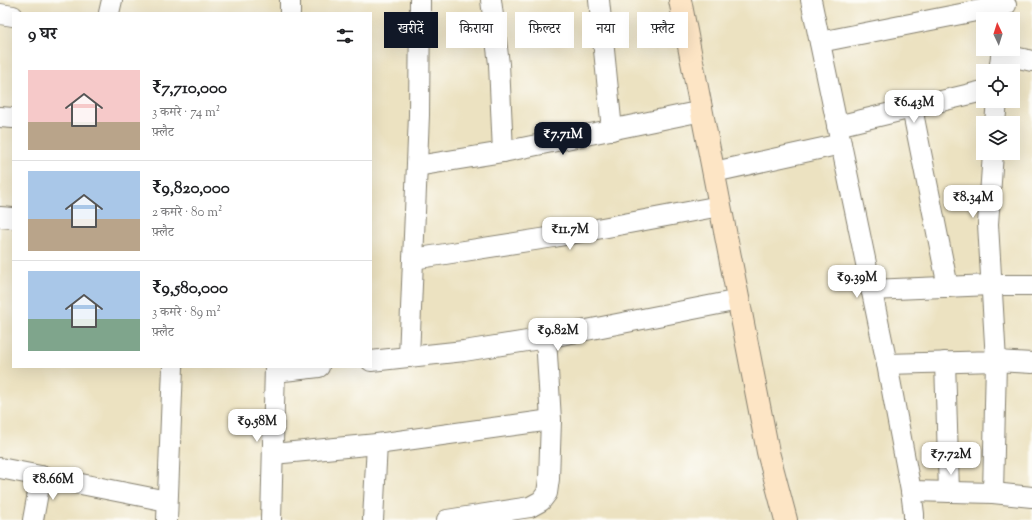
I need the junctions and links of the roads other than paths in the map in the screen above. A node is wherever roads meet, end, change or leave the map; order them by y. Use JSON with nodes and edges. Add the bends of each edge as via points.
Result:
{"nodes":[{"id":1,"x":112,"y":0,"type":"edge"},
{"id":2,"x":290,"y":0,"type":"edge"},
{"id":3,"x":420,"y":0,"type":"edge"},
{"id":4,"x":491,"y":0,"type":"edge"},
{"id":5,"x":598,"y":0,"type":"edge"},
{"id":6,"x":682,"y":0,"type":"edge"},
{"id":7,"x":811,"y":0,"type":"edge"},
{"id":8,"x":1006,"y":8,"type":"edge"},
{"id":9,"x":109,"y":12,"type":"edge"},
{"id":10,"x":290,"y":12,"type":"edge"},
{"id":11,"x":0,"y":14,"type":"edge"},
{"id":12,"x":12,"y":16,"type":"edge"},
{"id":13,"x":820,"y":42,"type":"junction"},
{"id":14,"x":1001,"y":58,"type":"edge"},
{"id":15,"x":1032,"y":61,"type":"edge"},
{"id":16,"x":976,"y":93,"type":"edge"},
{"id":17,"x":912,"y":108,"type":"junction"},
{"id":18,"x":702,"y":110,"type":"junction"},
{"id":19,"x":0,"y":117,"type":"edge"},
{"id":20,"x":12,"y":118,"type":"edge"},
{"id":21,"x":612,"y":130,"type":"junction"},
{"id":22,"x":839,"y":135,"type":"junction"},
{"id":23,"x":503,"y":152,"type":"junction"},
{"id":24,"x":993,"y":160,"type":"edge"},
{"id":25,"x":417,"y":166,"type":"junction"},
{"id":26,"x":714,"y":172,"type":"junction"},
{"id":27,"x":720,"y":206,"type":"junction"},
{"id":28,"x":0,"y":216,"type":"edge"},
{"id":29,"x":12,"y":218,"type":"edge"},
{"id":30,"x":413,"y":259,"type":"junction"},
{"id":31,"x":991,"y":285,"type":"junction"},
{"id":32,"x":1032,"y":285,"type":"edge"},
{"id":33,"x":948,"y":287,"type":"junction"},
{"id":34,"x":871,"y":290,"type":"junction"},
{"id":35,"x":739,"y":300,"type":"junction"},
{"id":36,"x":546,"y":338,"type":"junction"},
{"id":37,"x":409,"y":357,"type":"junction"},
{"id":38,"x":372,"y":361,"type":"edge"},
{"id":39,"x":996,"y":361,"type":"junction"},
{"id":40,"x":945,"y":362,"type":"junction"},
{"id":41,"x":1032,"y":363,"type":"edge"},
{"id":42,"x":887,"y":364,"type":"junction"},
{"id":43,"x":173,"y":368,"type":"edge"},
{"id":44,"x":297,"y":368,"type":"edge"},
{"id":45,"x":275,"y":369,"type":"edge"},
{"id":46,"x":551,"y":420,"type":"junction"},
{"id":47,"x":377,"y":444,"type":"junction"},
{"id":48,"x":273,"y":454,"type":"junction"},
{"id":49,"x":0,"y":468,"type":"edge"},
{"id":50,"x":41,"y":476,"type":"junction"},
{"id":51,"x":911,"y":492,"type":"junction"},
{"id":52,"x":949,"y":492,"type":"junction"},
{"id":53,"x":993,"y":493,"type":"junction"},
{"id":54,"x":1032,"y":497,"type":"edge"},
{"id":55,"x":167,"y":500,"type":"junction"},
{"id":56,"x":33,"y":520,"type":"edge"},
{"id":57,"x":167,"y":520,"type":"edge"},
{"id":58,"x":271,"y":520,"type":"edge"},
{"id":59,"x":373,"y":520,"type":"edge"},
{"id":60,"x":447,"y":520,"type":"edge"},
{"id":61,"x":786,"y":520,"type":"edge"},
{"id":62,"x":914,"y":520,"type":"edge"}],
"edges":[{"from":1,"to":9,"type":"street"},
{"from":2,"to":10,"type":"street"},
{"from":3,"to":25,"type":"street"},
{"from":4,"to":23,"type":"street","via":[[499,64]]},
{"from":5,"to":21,"type":"street"},
{"from":6,"to":18,"type":"street"},
{"from":7,"to":13,"type":"street"},
{"from":8,"to":13,"type":"street"},
{"from":11,"to":12,"type":"street"},
{"from":13,"to":22,"type":"street"},
{"from":14,"to":15,"type":"street"},
{"from":16,"to":17,"type":"street"},
{"from":17,"to":22,"type":"street"},
{"from":17,"to":33,"type":"street"},
{"from":18,"to":21,"type":"street"},
{"from":18,"to":26,"type":"street"},
{"from":19,"to":20,"type":"street"},
{"from":21,"to":23,"type":"street"},
{"from":22,"to":26,"type":"street"},
{"from":22,"to":34,"type":"street"},
{"from":23,"to":25,"type":"street"},
{"from":24,"to":31,"type":"street","via":[[988,224]]},
{"from":25,"to":30,"type":"street"},
{"from":26,"to":27,"type":"street"},
{"from":27,"to":30,"type":"street","via":[[554,237]]},
{"from":27,"to":35,"type":"street"},
{"from":28,"to":29,"type":"street"},
{"from":30,"to":37,"type":"street"},
{"from":31,"to":32,"type":"street"},
{"from":31,"to":33,"type":"street"},
{"from":31,"to":39,"type":"street"},
{"from":33,"to":34,"type":"street"},
{"from":34,"to":42,"type":"street"},
{"from":35,"to":36,"type":"street"},
{"from":35,"to":61,"type":"street","via":[[768,452]]},
{"from":36,"to":37,"type":"street","via":[[464,352]]},
{"from":36,"to":46,"type":"street"},
{"from":37,"to":38,"type":"street"},
{"from":39,"to":40,"type":"street"},
{"from":39,"to":41,"type":"street"},
{"from":39,"to":53,"type":"street"},
{"from":40,"to":42,"type":"street"},
{"from":40,"to":52,"type":"street"},
{"from":42,"to":51,"type":"street"},
{"from":43,"to":55,"type":"street"},
{"from":44,"to":45,"type":"street"},
{"from":45,"to":48,"type":"street"},
{"from":46,"to":47,"type":"street"},
{"from":46,"to":60,"type":"street","via":[[549,479],[547,493],[541,502],[530,507]]},
{"from":47,"to":48,"type":"street"},
{"from":47,"to":59,"type":"street"},
{"from":48,"to":58,"type":"street"},
{"from":49,"to":50,"type":"street"},
{"from":50,"to":55,"type":"street"},
{"from":50,"to":56,"type":"street"},
{"from":51,"to":52,"type":"street"},
{"from":51,"to":62,"type":"street"},
{"from":52,"to":53,"type":"street"},
{"from":53,"to":54,"type":"street"},
{"from":55,"to":57,"type":"street"}]}
